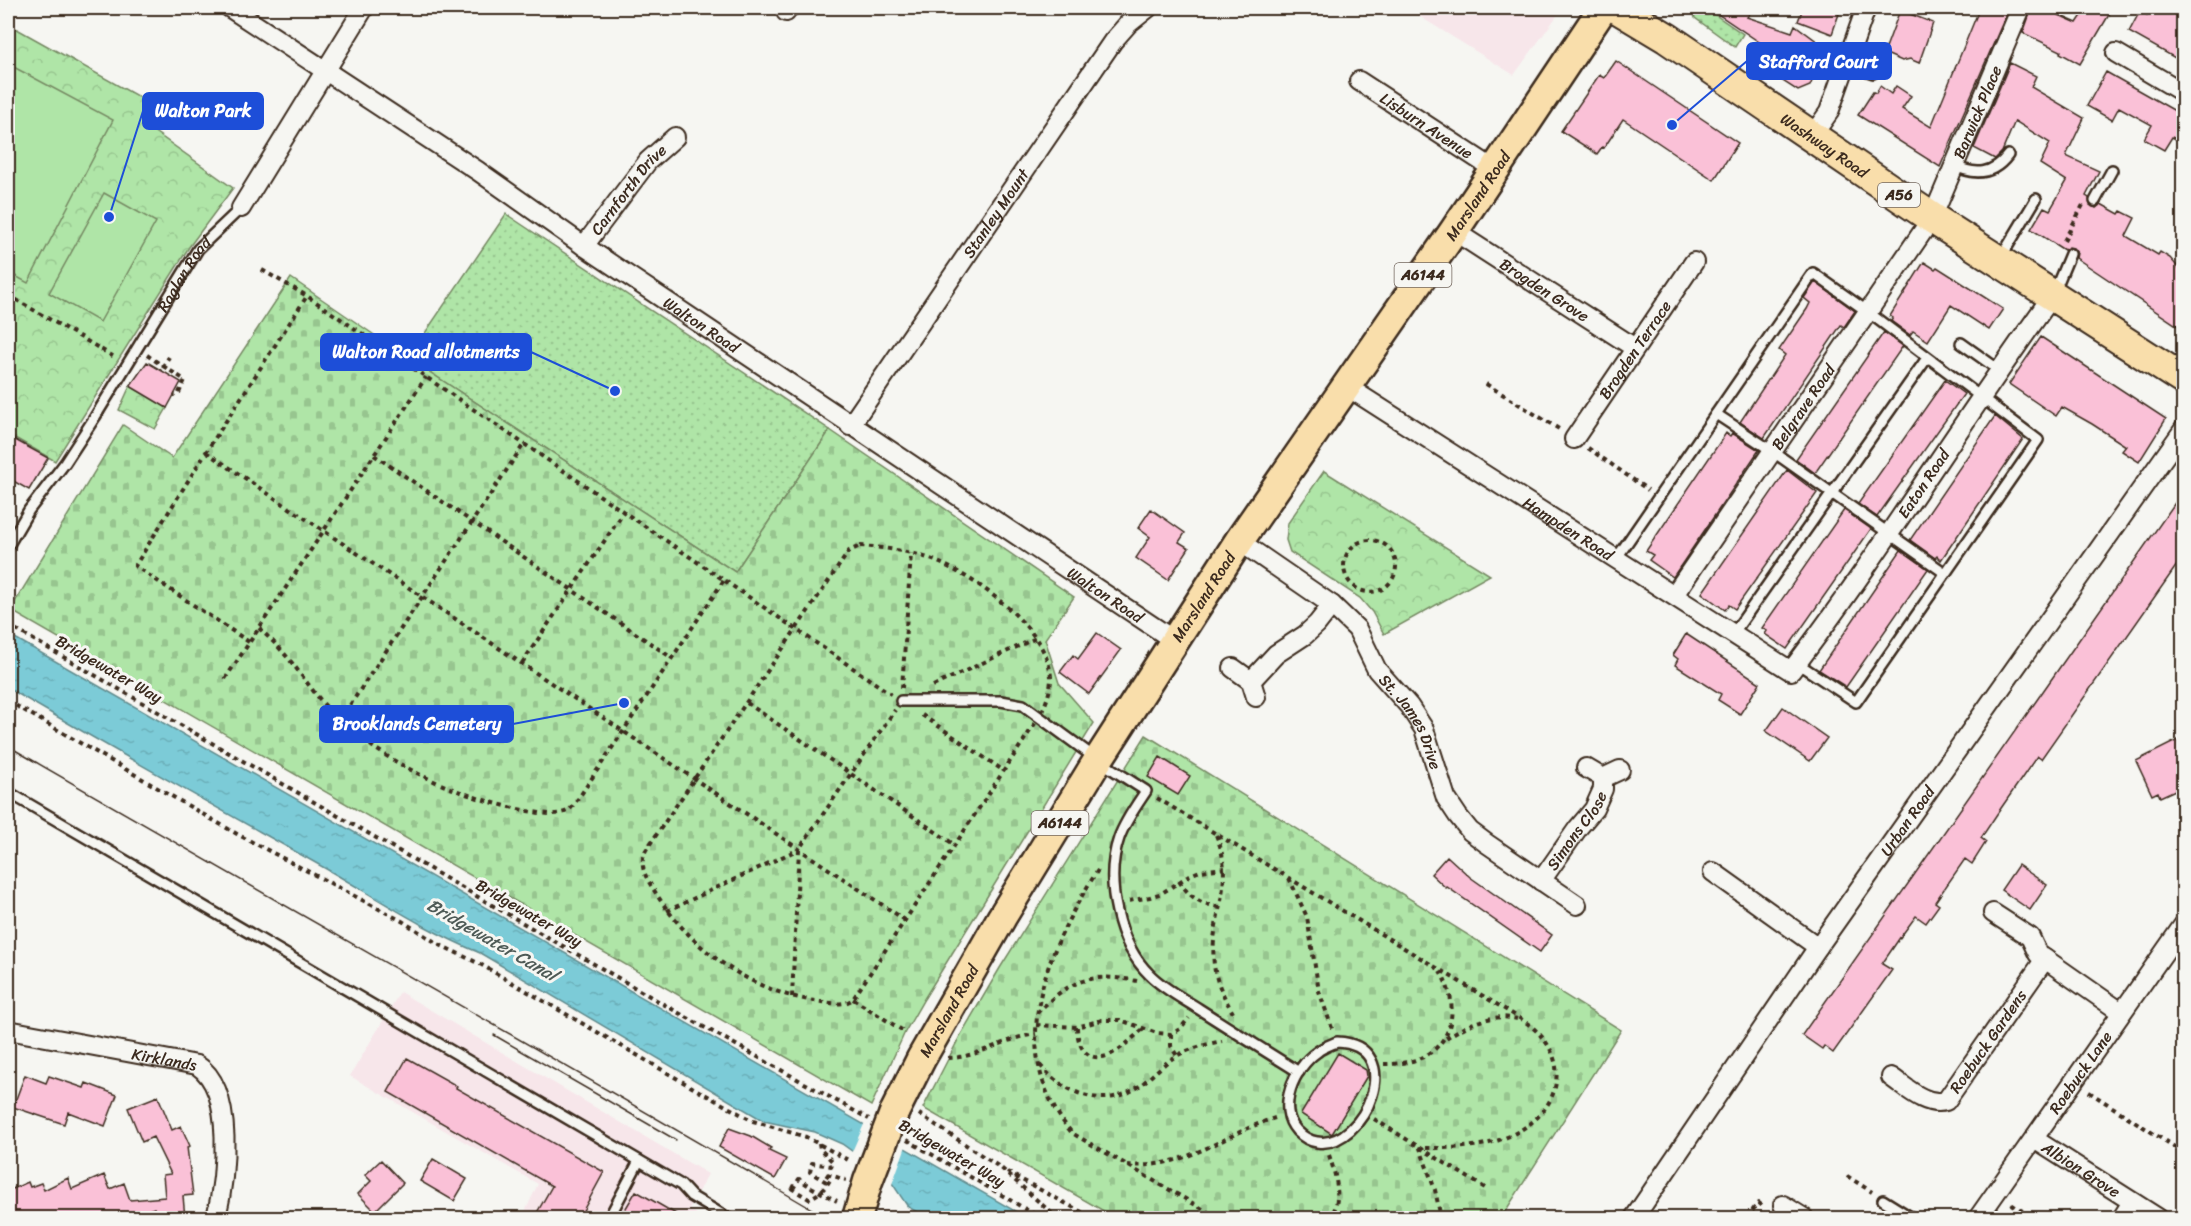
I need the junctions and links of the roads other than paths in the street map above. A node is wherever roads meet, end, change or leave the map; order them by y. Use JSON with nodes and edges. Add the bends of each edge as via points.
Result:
{"nodes":[{"id":1,"x":230,"y":8,"type":"edge"},
{"id":2,"x":364,"y":8,"type":"edge"},
{"id":3,"x":1148,"y":8,"type":"edge"},
{"id":4,"x":1603,"y":8,"type":"edge"},
{"id":5,"x":1617,"y":8,"type":"edge"},
{"id":6,"x":1866,"y":8,"type":"edge"},
{"id":7,"x":2021,"y":8,"type":"edge"},
{"id":8,"x":2116,"y":54,"type":"dead end"},
{"id":9,"x":1847,"y":64,"type":"junction"},
{"id":10,"x":326,"y":70,"type":"junction"},
{"id":11,"x":1873,"y":73,"type":"dead end"},
{"id":12,"x":1359,"y":81,"type":"dead end"},
{"id":13,"x":2184,"y":93,"type":"edge"},
{"id":14,"x":1812,"y":136,"type":"junction"},
{"id":15,"x":675,"y":137,"type":"dead end"},
{"id":16,"x":2008,"y":155,"type":"dead end"},
{"id":17,"x":1953,"y":165,"type":"junction"},
{"id":18,"x":1495,"y":170,"type":"junction"},
{"id":19,"x":2112,"y":170,"type":"dead end"},
{"id":20,"x":2036,"y":199,"type":"dead end"},
{"id":21,"x":2091,"y":200,"type":"road end"},
{"id":22,"x":242,"y":208,"type":"joint"},
{"id":23,"x":1932,"y":218,"type":"junction"},
{"id":24,"x":1454,"y":231,"type":"junction"},
{"id":25,"x":584,"y":246,"type":"junction"},
{"id":26,"x":2070,"y":254,"type":"dead end"},
{"id":27,"x":1999,"y":261,"type":"junction"},
{"id":28,"x":1694,"y":262,"type":"dead end"},
{"id":29,"x":2053,"y":296,"type":"junction"},
{"id":30,"x":1868,"y":312,"type":"junction"},
{"id":31,"x":1961,"y":343,"type":"dead end"},
{"id":32,"x":1635,"y":348,"type":"junction"},
{"id":33,"x":1927,"y":358,"type":"junction"},
{"id":34,"x":1999,"y":370,"type":"junction"},
{"id":35,"x":2184,"y":380,"type":"edge"},
{"id":36,"x":1346,"y":386,"type":"junction"},
{"id":37,"x":1980,"y":398,"type":"junction"},
{"id":38,"x":1716,"y":414,"type":"junction"},
{"id":39,"x":850,"y":426,"type":"junction"},
{"id":40,"x":2184,"y":429,"type":"edge"},
{"id":41,"x":1574,"y":439,"type":"dead end"},
{"id":42,"x":1772,"y":451,"type":"junction"},
{"id":43,"x":1832,"y":494,"type":"junction"},
{"id":44,"x":1888,"y":533,"type":"junction"},
{"id":45,"x":1239,"y":541,"type":"junction"},
{"id":46,"x":8,"y":546,"type":"edge"},
{"id":47,"x":1616,"y":559,"type":"junction"},
{"id":48,"x":1945,"y":573,"type":"junction"},
{"id":49,"x":1674,"y":595,"type":"junction"},
{"id":50,"x":1332,"y":605,"type":"junction"},
{"id":51,"x":1733,"y":634,"type":"junction"},
{"id":52,"x":1175,"y":641,"type":"junction"},
{"id":53,"x":1794,"y":667,"type":"junction"},
{"id":54,"x":1233,"y":668,"type":"dead end"},
{"id":55,"x":901,"y":701,"type":"road end"},
{"id":56,"x":1098,"y":760,"type":"junction"},
{"id":57,"x":1586,"y":768,"type":"dead end"},
{"id":58,"x":8,"y":792,"type":"edge"},
{"id":59,"x":1713,"y":872,"type":"dead end"},
{"id":60,"x":1540,"y":881,"type":"junction"},
{"id":61,"x":1577,"y":905,"type":"dead end"},
{"id":62,"x":1993,"y":913,"type":"dead end"},
{"id":63,"x":2184,"y":924,"type":"edge"},
{"id":64,"x":1818,"y":947,"type":"junction"},
{"id":65,"x":2045,"y":959,"type":"junction"},
{"id":66,"x":2121,"y":1012,"type":"junction"},
{"id":67,"x":8,"y":1030,"type":"edge"},
{"id":68,"x":1299,"y":1072,"type":"junction"},
{"id":69,"x":1891,"y":1077,"type":"dead end"},
{"id":70,"x":2034,"y":1139,"type":"junction"},
{"id":71,"x":639,"y":1161,"type":"junction"},
{"id":72,"x":1883,"y":1200,"type":"dead end"},
{"id":73,"x":2132,"y":1202,"type":"junction"},
{"id":74,"x":1778,"y":1209,"type":"road end"},
{"id":75,"x":216,"y":1218,"type":"edge"},
{"id":76,"x":609,"y":1218,"type":"edge"},
{"id":77,"x":729,"y":1218,"type":"edge"},
{"id":78,"x":857,"y":1218,"type":"edge"},
{"id":79,"x":1635,"y":1218,"type":"edge"},
{"id":80,"x":1803,"y":1218,"type":"edge"},
{"id":81,"x":1912,"y":1218,"type":"edge"},
{"id":82,"x":1978,"y":1218,"type":"edge"},
{"id":83,"x":2122,"y":1218,"type":"edge"},
{"id":84,"x":2158,"y":1218,"type":"edge"}],
"edges":[{"from":1,"to":10,"type":"street","name":"Walton Road"},
{"from":2,"to":10,"type":"street","name":"Raglan Road"},
{"from":3,"to":39,"type":"street","name":"Stanley Mount","via":[[1113,41]]},
{"from":4,"to":18,"type":"main road","name":"Marsland Road","number":"A6144"},
{"from":5,"to":14,"type":"highway","name":"Washway Road","number":"A56"},
{"from":6,"to":9,"type":"street"},
{"from":7,"to":17,"type":"street","name":"Barwick Place"},
{"from":8,"to":13,"type":"street"},
{"from":9,"to":11,"type":"lane"},
{"from":9,"to":14,"type":"street","via":[[1829,112]]},
{"from":10,"to":22,"type":"street","name":"Raglan Road"},
{"from":10,"to":25,"type":"street","name":"Walton Road"},
{"from":12,"to":18,"type":"street","name":"Lisburn Avenue"},
{"from":14,"to":23,"type":"highway","name":"Washway Road","number":"A56"},
{"from":15,"to":25,"type":"street","name":"Carnforth Drive","via":[[648,161]]},
{"from":16,"to":17,"type":"lane","via":[[2000,165],[1988,170],[1968,172]]},
{"from":17,"to":23,"type":"street","name":"Barwick Place"},
{"from":18,"to":24,"type":"main road","name":"Marsland Road","number":"A6144"},
{"from":19,"to":21,"type":"lane"},
{"from":20,"to":27,"type":"lane"},
{"from":22,"to":46,"type":"lane","name":"Raglan Road","via":[[198,249],[65,463]]},
{"from":23,"to":27,"type":"highway","name":"Washway Road","number":"A56"},
{"from":23,"to":30,"type":"street","name":"Belgrave Road"},
{"from":24,"to":32,"type":"street","name":"Brogden Grove"},
{"from":24,"to":36,"type":"main road","name":"Marsland Road","number":"A6144"},
{"from":25,"to":39,"type":"street","name":"Walton Road"},
{"from":26,"to":29,"type":"lane"},
{"from":27,"to":29,"type":"highway","name":"Washway Road","number":"A56"},
{"from":28,"to":32,"type":"street","name":"Brogden Terrace"},
{"from":29,"to":34,"type":"street","name":"Eaton Road"},
{"from":29,"to":35,"type":"highway","name":"Washway Road","number":"A56"},
{"from":30,"to":33,"type":"lane"},
{"from":30,"to":38,"type":"lane","via":[[1813,273]]},
{"from":30,"to":42,"type":"street","name":"Belgrave Road"},
{"from":31,"to":34,"type":"lane"},
{"from":32,"to":41,"type":"street","name":"Brogden Terrace"},
{"from":33,"to":37,"type":"lane"},
{"from":33,"to":43,"type":"lane"},
{"from":34,"to":37,"type":"street","name":"Eaton Road"},
{"from":36,"to":45,"type":"main road","name":"Marsland Road","number":"A6144"},
{"from":36,"to":47,"type":"street","name":"Hampden Road"},
{"from":37,"to":44,"type":"street","name":"Eaton Road"},
{"from":37,"to":48,"type":"lane","via":[[2038,440]]},
{"from":38,"to":42,"type":"lane"},
{"from":38,"to":47,"type":"lane"},
{"from":39,"to":52,"type":"street","name":"Walton Road"},
{"from":40,"to":64,"type":"street","name":"Urban Road"},
{"from":42,"to":43,"type":"lane"},
{"from":42,"to":49,"type":"street","name":"Belgrave Road"},
{"from":43,"to":44,"type":"lane"},
{"from":43,"to":51,"type":"lane"},
{"from":44,"to":48,"type":"lane"},
{"from":44,"to":53,"type":"street","name":"Eaton Road"},
{"from":45,"to":50,"type":"street","name":"St. James Drive"},
{"from":45,"to":52,"type":"main road","name":"Marsland Road","number":"A6144"},
{"from":47,"to":49,"type":"street","name":"Hampden Road"},
{"from":48,"to":53,"type":"lane","via":[[1856,702]]},
{"from":49,"to":51,"type":"street","name":"Hampden Road"},
{"from":50,"to":54,"type":"street","via":[[1305,635],[1276,654],[1254,689]]},
{"from":50,"to":60,"type":"street","name":"St. James Drive","via":[[1357,629],[1377,670],[1424,729],[1446,798],[1458,816],[1470,831]]},
{"from":51,"to":53,"type":"street","name":"Hampden Road"},
{"from":52,"to":56,"type":"main road","name":"Marsland Road","number":"A6144"},
{"from":55,"to":56,"type":"lane","via":[[1000,701],[1023,705]]},
{"from":56,"to":68,"type":"lane","via":[[1146,791],[1119,838],[1114,858],[1116,903],[1134,954],[1167,989]]},
{"from":56,"to":78,"type":"main road","name":"Marsland Road","number":"A6144","bridge":true,"via":[[943,1020],[892,1118]]},
{"from":57,"to":60,"type":"street","name":"Simons Close","via":[[1612,774],[1594,809]]},
{"from":58,"to":71,"type":"lane"},
{"from":59,"to":64,"type":"street","via":[[1744,883]]},
{"from":60,"to":61,"type":"street","name":"St. James Drive"},
{"from":62,"to":65,"type":"street","via":[[2030,938]]},
{"from":63,"to":66,"type":"street","name":"Roebuck Lane"},
{"from":64,"to":79,"type":"street","name":"Urban Road"},
{"from":65,"to":66,"type":"street"},
{"from":65,"to":69,"type":"street","name":"Roebuck Gardens","via":[[1946,1101],[1927,1101]]},
{"from":66,"to":70,"type":"street","name":"Roebuck Lane"},
{"from":67,"to":75,"type":"street","name":"Kirklands","via":[[203,1068],[216,1091],[225,1131],[223,1190]]},
{"from":68,"to":68,"type":"lane","via":[[1316,1052],[1337,1042],[1359,1047],[1374,1064],[1374,1089],[1363,1112],[1336,1140],[1313,1142],[1293,1127],[1288,1116],[1289,1094]]},
{"from":70,"to":73,"type":"street","name":"Albion Grove"},
{"from":70,"to":82,"type":"street","name":"Roebuck Lane"},
{"from":71,"to":76,"type":"lane"},
{"from":71,"to":77,"type":"lane"},
{"from":72,"to":81,"type":"lane"},
{"from":73,"to":83,"type":"street"},
{"from":73,"to":84,"type":"street","name":"Albion Grove"},
{"from":74,"to":80,"type":"street"}]}
